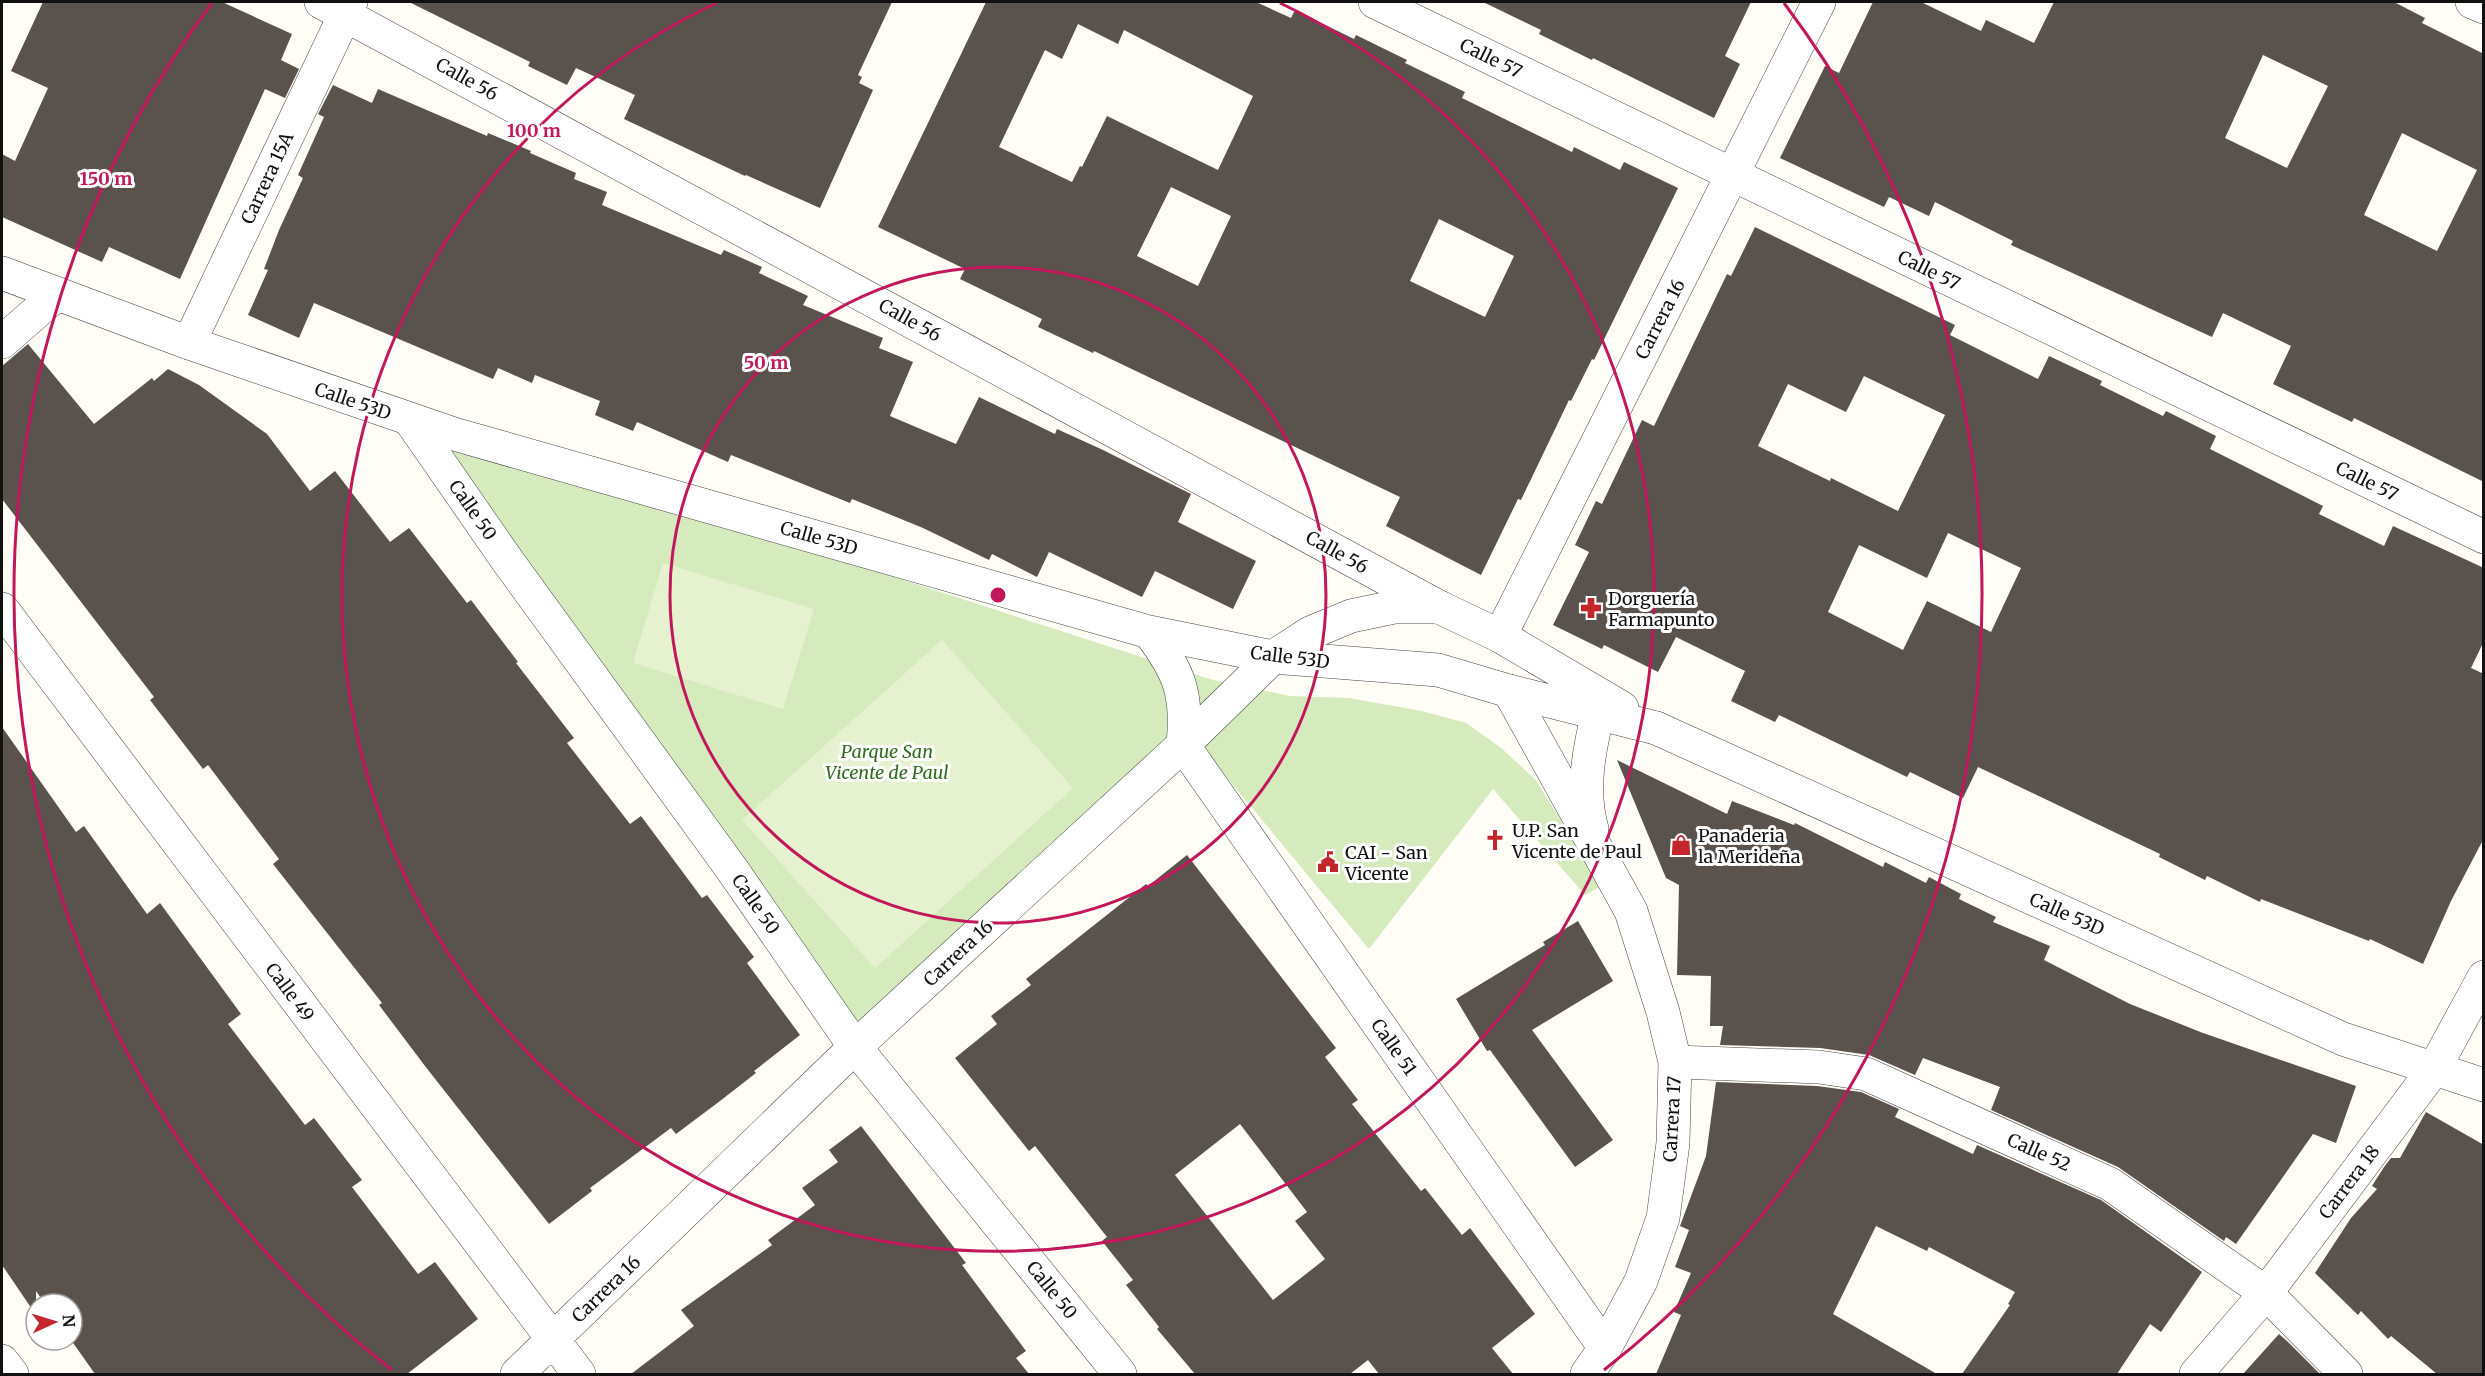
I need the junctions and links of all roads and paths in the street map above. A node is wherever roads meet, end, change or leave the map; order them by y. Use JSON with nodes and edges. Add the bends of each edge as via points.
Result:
{"nodes":[{"id":1,"x":1375,"y":2,"type":"edge"},
{"id":2,"x":1819,"y":2,"type":"edge"},
{"id":3,"x":2472,"y":2,"type":"edge"},
{"id":4,"x":339,"y":5,"type":"edge"},
{"id":5,"x":2484,"y":7,"type":"edge"},
{"id":6,"x":1733,"y":175,"type":"junction"},
{"id":7,"x":2,"y":273,"type":"edge"},
{"id":8,"x":57,"y":294,"type":"junction"},
{"id":9,"x":2,"y":342,"type":"edge"},
{"id":10,"x":189,"y":343,"type":"junction"},
{"id":11,"x":410,"y":420,"type":"junction"},
{"id":12,"x":2484,"y":537,"type":"edge"},
{"id":13,"x":1438,"y":607,"type":"junction"},
{"id":14,"x":2,"y":609,"type":"edge"},
{"id":15,"x":1149,"y":632,"type":"junction"},
{"id":16,"x":1500,"y":636,"type":"junction"},
{"id":17,"x":1273,"y":657,"type":"junction"},
{"id":18,"x":1509,"y":691,"type":"junction"},
{"id":19,"x":1598,"y":713,"type":"junction"},
{"id":20,"x":1656,"y":728,"type":"junction"},
{"id":21,"x":1183,"y":746,"type":"junction"},
{"id":22,"x":1601,"y":859,"type":"junction"},
{"id":23,"x":2484,"y":977,"type":"edge"},
{"id":24,"x":855,"y":1047,"type":"junction"},
{"id":25,"x":1675,"y":1062,"type":"junction"},
{"id":26,"x":2433,"y":1069,"type":"junction"},
{"id":27,"x":2484,"y":1085,"type":"edge"},
{"id":28,"x":2266,"y":1293,"type":"junction"},
{"id":29,"x":553,"y":1340,"type":"junction"},
{"id":30,"x":2,"y":1361,"type":"edge"},
{"id":31,"x":1596,"y":1361,"type":"edge"},
{"id":32,"x":12,"y":1374,"type":"edge"},
{"id":33,"x":517,"y":1374,"type":"edge"},
{"id":34,"x":579,"y":1374,"type":"edge"},
{"id":35,"x":1120,"y":1374,"type":"edge"},
{"id":36,"x":2196,"y":1374,"type":"edge"},
{"id":37,"x":2346,"y":1374,"type":"edge"}],
"edges":[{"from":1,"to":6,"type":"street","name":"Calle 57"},
{"from":2,"to":6,"type":"street","name":"Carrera 16"},
{"from":3,"to":5,"type":"street"},
{"from":4,"to":10,"type":"street","name":"Carrera 15A"},
{"from":4,"to":13,"type":"street","name":"Calle 56"},
{"from":6,"to":12,"type":"street","name":"Calle 57"},
{"from":6,"to":16,"type":"street","name":"Carrera 16"},
{"from":7,"to":8,"type":"street","name":"Calle 53D"},
{"from":8,"to":9,"type":"street"},
{"from":8,"to":10,"type":"street","name":"Calle 53D"},
{"from":10,"to":11,"type":"street","name":"Calle 53D"},
{"from":11,"to":15,"type":"street","name":"Calle 53D"},
{"from":11,"to":24,"type":"street","name":"Calle 50"},
{"from":13,"to":16,"type":"street","name":"Calle 56"},
{"from":13,"to":17,"type":"street","name":"Carrera 16","via":[[1394,607],[1351,616],[1310,633]]},
{"from":14,"to":29,"type":"street","name":"Calle 49"},
{"from":15,"to":17,"type":"street","name":"Calle 53D"},
{"from":15,"to":21,"type":"street","via":[[1168,657],[1180,684],[1186,715]]},
{"from":16,"to":20,"type":"street","name":"Calle 53D"},
{"from":17,"to":18,"type":"street","name":"Calle 53D","via":[[1438,670]]},
{"from":17,"to":21,"type":"street","name":"Carrera 16"},
{"from":18,"to":19,"type":"street","name":"Calle 53D"},
{"from":18,"to":22,"type":"street","name":"Carrera 17"},
{"from":19,"to":20,"type":"street","name":"Calle 53D"},
{"from":19,"to":22,"type":"street","name":"Carrera 17","via":[[1589,749],[1586,786],[1590,823]]},
{"from":20,"to":26,"type":"street","name":"Calle 53D","via":[[2343,1039]]},
{"from":21,"to":24,"type":"street","name":"Carrera 16"},
{"from":21,"to":31,"type":"street","name":"Calle 51"},
{"from":22,"to":25,"type":"street","name":"Carrera 17","via":[[1631,911]]},
{"from":23,"to":26,"type":"street","name":"Carrera 18"},
{"from":24,"to":29,"type":"street","name":"Carrera 16"},
{"from":24,"to":35,"type":"street","name":"Calle 50"},
{"from":25,"to":28,"type":"street","name":"Calle 52","via":[[1819,1067],[1866,1074],[2110,1184]]},
{"from":25,"to":31,"type":"street","name":"Carrera 17","via":[[1673,1143],[1663,1218],[1641,1281]]},
{"from":26,"to":27,"type":"street","name":"Calle 53D"},
{"from":26,"to":28,"type":"street","name":"Carrera 18"},
{"from":28,"to":36,"type":"street","name":"Carrera 18"},
{"from":28,"to":37,"type":"street","name":"Calle 52"},
{"from":29,"to":33,"type":"street","name":"Carrera 16"},
{"from":29,"to":34,"type":"street","name":"Calle 49"},
{"from":30,"to":32,"type":"street"}]}
